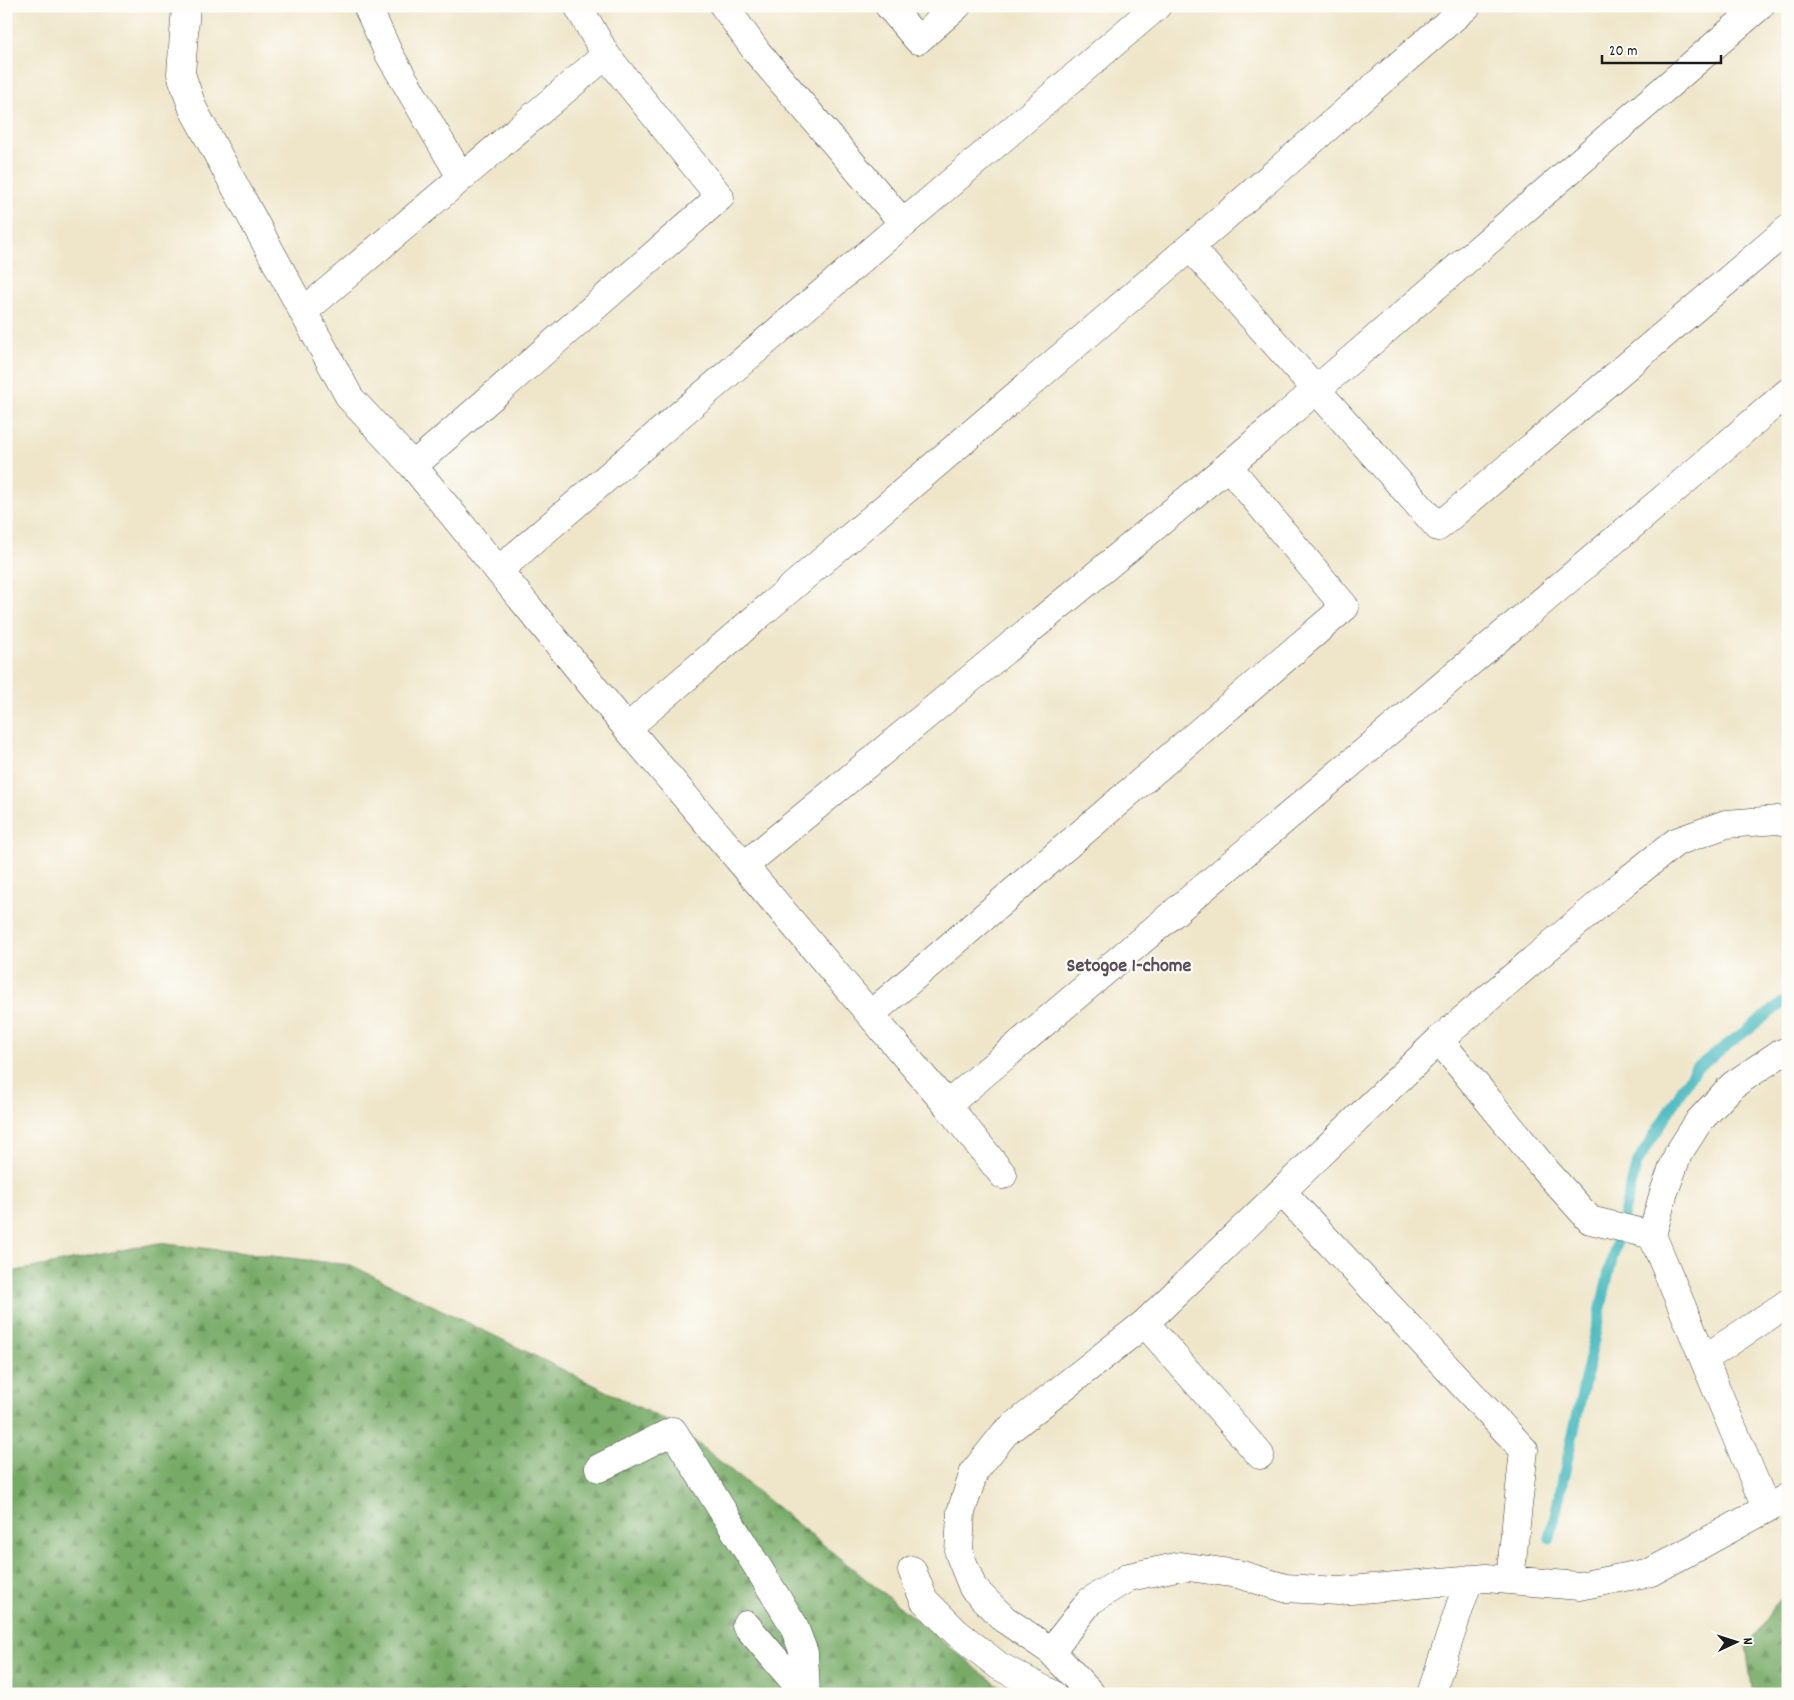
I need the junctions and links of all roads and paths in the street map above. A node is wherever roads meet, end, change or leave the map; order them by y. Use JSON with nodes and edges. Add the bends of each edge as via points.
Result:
{"nodes":[{"id":1,"x":186,"y":6,"type":"edge"},
{"id":2,"x":367,"y":6,"type":"edge"},
{"id":3,"x":578,"y":6,"type":"edge"},
{"id":4,"x":724,"y":6,"type":"edge"},
{"id":5,"x":889,"y":6,"type":"edge"},
{"id":6,"x":957,"y":6,"type":"edge"},
{"id":7,"x":1157,"y":6,"type":"edge"},
{"id":8,"x":1468,"y":6,"type":"edge"},
{"id":9,"x":1760,"y":6,"type":"edge"},
{"id":10,"x":606,"y":54,"type":"junction"},
{"id":11,"x":461,"y":177,"type":"junction"},
{"id":12,"x":904,"y":224,"type":"junction"},
{"id":13,"x":1788,"y":229,"type":"edge"},
{"id":14,"x":1190,"y":248,"type":"junction"},
{"id":15,"x":303,"y":312,"type":"junction"},
{"id":16,"x":1316,"y":390,"type":"junction"},
{"id":17,"x":1788,"y":392,"type":"edge"},
{"id":18,"x":413,"y":466,"type":"junction"},
{"id":19,"x":1228,"y":466,"type":"junction"},
{"id":20,"x":499,"y":570,"type":"junction"},
{"id":21,"x":627,"y":728,"type":"junction"},
{"id":22,"x":1788,"y":822,"type":"edge"},
{"id":23,"x":745,"y":865,"type":"junction"},
{"id":24,"x":871,"y":1014,"type":"junction"},
{"id":25,"x":1439,"y":1040,"type":"junction"},
{"id":26,"x":1788,"y":1051,"type":"edge"},
{"id":27,"x":947,"y":1106,"type":"junction"},
{"id":28,"x":1003,"y":1175,"type":"dead end"},
{"id":29,"x":1282,"y":1192,"type":"junction"},
{"id":30,"x":1649,"y":1234,"type":"junction"},
{"id":31,"x":1788,"y":1303,"type":"edge"},
{"id":32,"x":1145,"y":1323,"type":"junction"},
{"id":33,"x":1704,"y":1359,"type":"junction"},
{"id":34,"x":1260,"y":1455,"type":"dead end"},
{"id":35,"x":599,"y":1468,"type":"dead end"},
{"id":36,"x":1777,"y":1502,"type":"edge"},
{"id":37,"x":912,"y":1570,"type":"dead end"},
{"id":38,"x":1470,"y":1579,"type":"junction"},
{"id":39,"x":1510,"y":1580,"type":"junction"},
{"id":40,"x":746,"y":1626,"type":"dead end"},
{"id":41,"x":1051,"y":1651,"type":"junction"},
{"id":42,"x":805,"y":1694,"type":"edge"},
{"id":43,"x":1052,"y":1694,"type":"edge"},
{"id":44,"x":1091,"y":1694,"type":"edge"},
{"id":45,"x":1431,"y":1694,"type":"edge"}],
"edges":[{"from":1,"to":15,"type":"street","via":[[181,74],[193,109]]},
{"from":2,"to":11,"type":"street","via":[[389,54]]},
{"from":3,"to":10,"type":"street"},
{"from":4,"to":12,"type":"street","via":[[757,52]]},
{"from":5,"to":6,"type":"street","via":[[918,40]]},
{"from":7,"to":12,"type":"street"},
{"from":8,"to":14,"type":"street"},
{"from":9,"to":16,"type":"street"},
{"from":10,"to":11,"type":"street"},
{"from":10,"to":18,"type":"street","via":[[720,197]]},
{"from":11,"to":15,"type":"street"},
{"from":12,"to":20,"type":"street"},
{"from":13,"to":16,"type":"street","via":[[1438,526]]},
{"from":14,"to":16,"type":"street"},
{"from":14,"to":21,"type":"street"},
{"from":15,"to":18,"type":"street","via":[[350,398]]},
{"from":16,"to":19,"type":"street"},
{"from":17,"to":27,"type":"street"},
{"from":18,"to":20,"type":"street"},
{"from":19,"to":23,"type":"street"},
{"from":19,"to":24,"type":"street","via":[[1346,607]]},
{"from":20,"to":21,"type":"street"},
{"from":21,"to":23,"type":"street"},
{"from":22,"to":25,"type":"street","via":[[1726,824],[1676,842]]},
{"from":23,"to":24,"type":"street"},
{"from":24,"to":27,"type":"street"},
{"from":25,"to":29,"type":"street"},
{"from":25,"to":30,"type":"street","via":[[1590,1220]]},
{"from":26,"to":30,"type":"street","via":[[1734,1085],[1699,1121],[1678,1154]]},
{"from":27,"to":28,"type":"street"},
{"from":29,"to":32,"type":"street"},
{"from":29,"to":39,"type":"street","via":[[1524,1450]]},
{"from":30,"to":33,"type":"street"},
{"from":31,"to":33,"type":"street"},
{"from":32,"to":34,"type":"street"},
{"from":32,"to":41,"type":"street","via":[[1004,1433],[974,1472],[961,1512],[959,1553],[973,1588],[1004,1619]]},
{"from":33,"to":36,"type":"street"},
{"from":35,"to":42,"type":"street","via":[[674,1431],[793,1624],[804,1654]]},
{"from":36,"to":39,"type":"street","via":[[1651,1572],[1579,1586]]},
{"from":37,"to":43,"type":"street","via":[[924,1600],[956,1632],[999,1666]]},
{"from":38,"to":39,"type":"street"},
{"from":38,"to":41,"type":"street","via":[[1339,1591],[1285,1588],[1238,1574],[1180,1566],[1128,1576],[1090,1601]]},
{"from":38,"to":45,"type":"street"},
{"from":40,"to":42,"type":"street"},
{"from":41,"to":44,"type":"street"}]}
